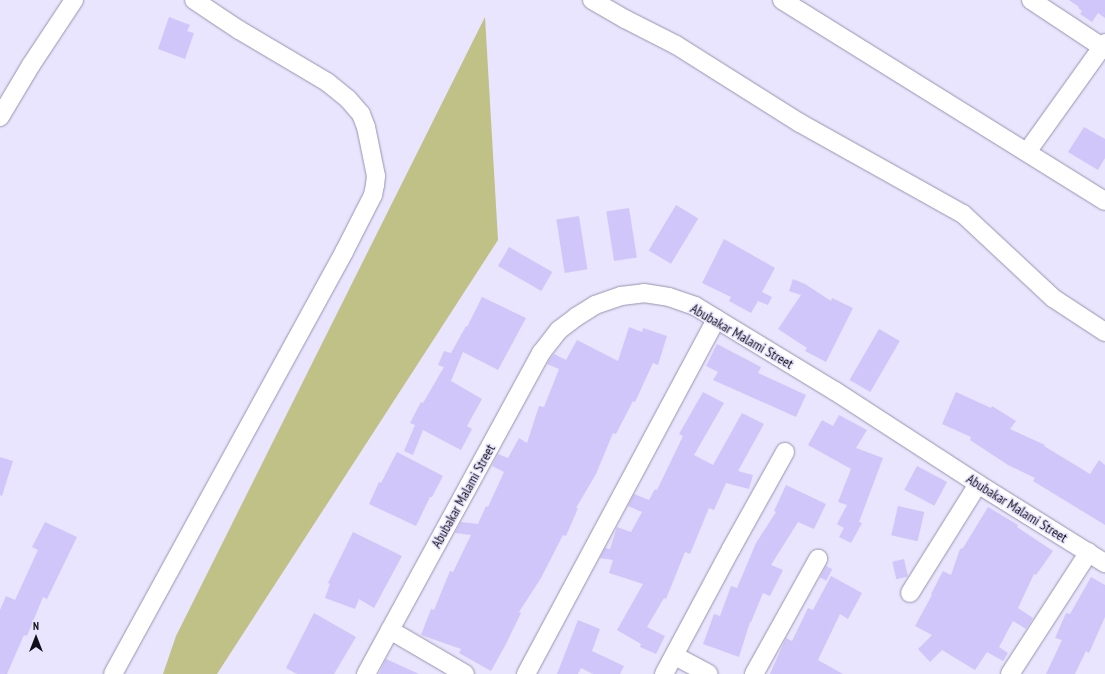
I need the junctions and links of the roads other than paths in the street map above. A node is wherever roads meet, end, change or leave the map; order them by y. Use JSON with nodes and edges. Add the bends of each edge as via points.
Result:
{"nodes":[{"id":1,"x":74,"y":0,"type":"edge"},
{"id":2,"x":194,"y":0,"type":"edge"},
{"id":3,"x":592,"y":0,"type":"edge"},
{"id":4,"x":782,"y":0,"type":"edge"},
{"id":5,"x":1031,"y":0,"type":"edge"},
{"id":6,"x":1104,"y":46,"type":"edge"},
{"id":7,"x":0,"y":117,"type":"edge"},
{"id":8,"x":1027,"y":152,"type":"junction"},
{"id":9,"x":1105,"y":201,"type":"edge"},
{"id":10,"x":716,"y":319,"type":"junction"},
{"id":11,"x":1105,"y":332,"type":"edge"},
{"id":12,"x":785,"y":452,"type":"dead end"},
{"id":13,"x":978,"y":484,"type":"junction"},
{"id":14,"x":1089,"y":552,"type":"junction"},
{"id":15,"x":818,"y":559,"type":"dead end"},
{"id":16,"x":1105,"y":563,"type":"edge"},
{"id":17,"x":910,"y":593,"type":"dead end"},
{"id":18,"x":390,"y":630,"type":"junction"},
{"id":19,"x":675,"y":656,"type":"junction"},
{"id":20,"x":113,"y":674,"type":"edge"},
{"id":21,"x":366,"y":674,"type":"edge"},
{"id":22,"x":465,"y":674,"type":"edge"},
{"id":23,"x":526,"y":674,"type":"edge"},
{"id":24,"x":664,"y":674,"type":"edge"},
{"id":25,"x":708,"y":674,"type":"edge"},
{"id":26,"x":754,"y":674,"type":"edge"},
{"id":27,"x":1010,"y":674,"type":"edge"}],
"edges":[{"from":1,"to":7,"type":"street"},
{"from":2,"to":20,"type":"street","via":[[327,82],[348,99],[361,114],[366,127],[376,176],[375,185],[373,195],[344,252]]},
{"from":3,"to":11,"type":"street","via":[[676,45],[800,123],[963,214],[1053,298]]},
{"from":4,"to":8,"type":"street"},
{"from":5,"to":6,"type":"street"},
{"from":6,"to":8,"type":"street"},
{"from":8,"to":9,"type":"street"},
{"from":10,"to":13,"type":"street","name":"Abubakar Malami Street","via":[[835,391]]},
{"from":10,"to":18,"type":"street","name":"Abubakar Malami Street","via":[[695,306],[669,297],[644,293],[621,296],[595,305],[559,330],[541,353]]},
{"from":10,"to":23,"type":"street"},
{"from":12,"to":19,"type":"street"},
{"from":13,"to":14,"type":"street","name":"Abubakar Malami Street"},
{"from":13,"to":17,"type":"street"},
{"from":14,"to":16,"type":"street","name":"Abubakar Malami Street"},
{"from":14,"to":27,"type":"street"},
{"from":15,"to":26,"type":"street"},
{"from":18,"to":21,"type":"street","name":"Abubakar Malami Street"},
{"from":18,"to":22,"type":"street"},
{"from":19,"to":24,"type":"street"},
{"from":19,"to":25,"type":"street"}]}
